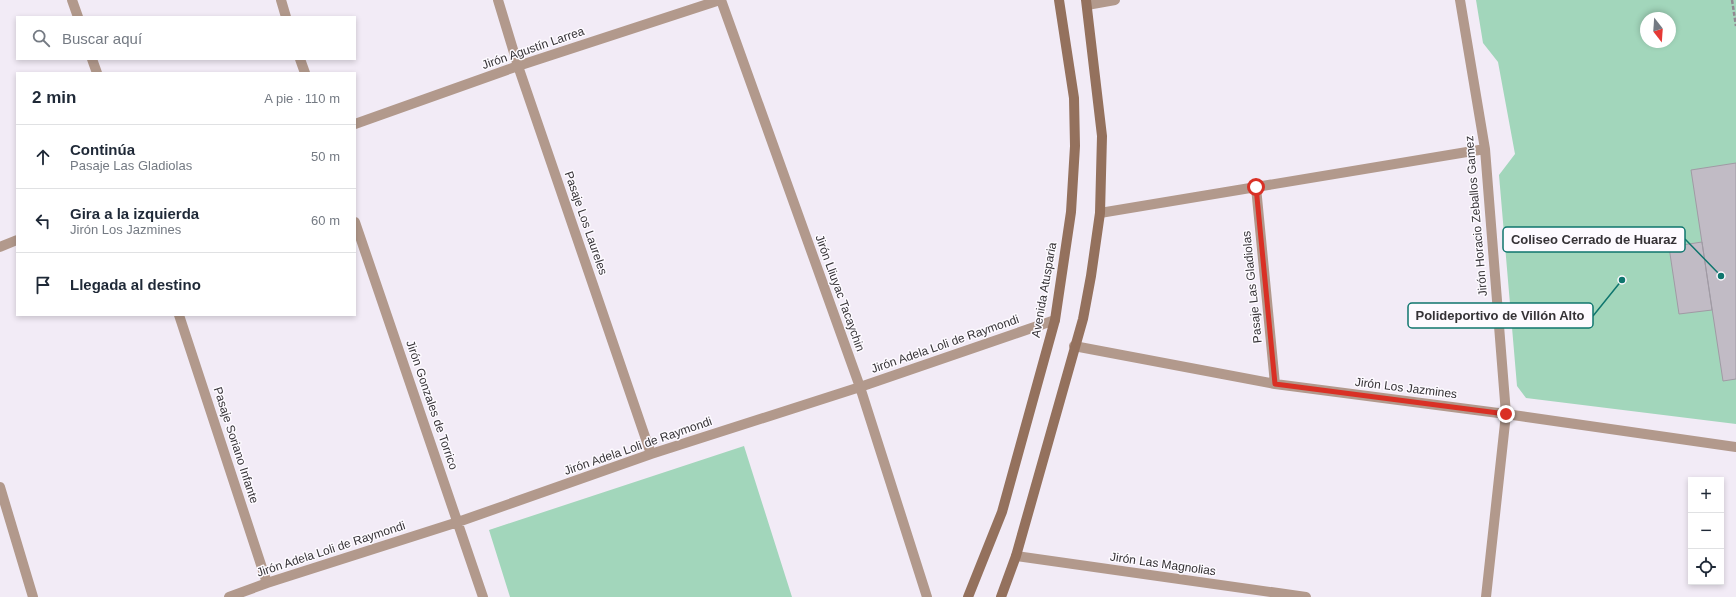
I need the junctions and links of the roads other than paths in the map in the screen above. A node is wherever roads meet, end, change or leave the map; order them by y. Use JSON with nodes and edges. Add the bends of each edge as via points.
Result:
{"nodes":[{"id":1,"x":72,"y":0,"type":"edge"},
{"id":2,"x":280,"y":0,"type":"edge"},
{"id":3,"x":498,"y":0,"type":"edge"},
{"id":4,"x":721,"y":0,"type":"edge"},
{"id":5,"x":1059,"y":0,"type":"edge"},
{"id":6,"x":1115,"y":0,"type":"edge"},
{"id":7,"x":1460,"y":0,"type":"edge"},
{"id":8,"x":1086,"y":2,"type":"edge"},
{"id":9,"x":78,"y":16,"type":"edge"},
{"id":10,"x":286,"y":16,"type":"edge"},
{"id":11,"x":92,"y":60,"type":"edge"},
{"id":12,"x":300,"y":60,"type":"edge"},
{"id":13,"x":518,"y":66,"type":"junction"},
{"id":14,"x":97,"y":72,"type":"edge"},
{"id":15,"x":305,"y":72,"type":"edge"},
{"id":16,"x":356,"y":124,"type":"edge"},
{"id":17,"x":1485,"y":149,"type":"junction"},
{"id":18,"x":1256,"y":187,"type":"junction"},
{"id":19,"x":1100,"y":213,"type":"junction"},
{"id":20,"x":356,"y":225,"type":"edge"},
{"id":21,"x":16,"y":240,"type":"edge"},
{"id":22,"x":0,"y":247,"type":"edge"},
{"id":23,"x":179,"y":316,"type":"edge"},
{"id":24,"x":1054,"y":320,"type":"junction"},
{"id":25,"x":1074,"y":346,"type":"junction"},
{"id":26,"x":1275,"y":384,"type":"junction"},
{"id":27,"x":860,"y":387,"type":"junction"},
{"id":28,"x":1506,"y":414,"type":"junction"},
{"id":29,"x":1736,"y":447,"type":"edge"},
{"id":30,"x":651,"y":454,"type":"junction"},
{"id":31,"x":0,"y":487,"type":"edge"},
{"id":32,"x":458,"y":522,"type":"junction"},
{"id":33,"x":1016,"y":556,"type":"junction"},
{"id":34,"x":267,"y":583,"type":"junction"},
{"id":35,"x":33,"y":597,"type":"edge"},
{"id":36,"x":229,"y":597,"type":"edge"},
{"id":37,"x":483,"y":597,"type":"edge"},
{"id":38,"x":927,"y":597,"type":"edge"},
{"id":39,"x":968,"y":597,"type":"edge"},
{"id":40,"x":1000,"y":597,"type":"edge"},
{"id":41,"x":1306,"y":597,"type":"edge"},
{"id":42,"x":1486,"y":597,"type":"edge"}],
"edges":[{"from":1,"to":9,"type":"street"},
{"from":2,"to":10,"type":"street"},
{"from":3,"to":13,"type":"street","name":"Pasaje Los Laureles"},
{"from":4,"to":13,"type":"street","name":"Jirón Agustín Larrea"},
{"from":4,"to":27,"type":"street","name":"Jirón Lliuyac Tacaychin"},
{"from":5,"to":24,"type":"main road","name":"Avenida Atusparia","via":[[1074,98],[1075,146],[1070,212]]},
{"from":6,"to":8,"type":"street"},
{"from":7,"to":17,"type":"street","name":"Jirón Horacio Zeballos Gamez"},
{"from":8,"to":19,"type":"main road","via":[[1102,136]]},
{"from":11,"to":14,"type":"street"},
{"from":12,"to":15,"type":"street"},
{"from":13,"to":16,"type":"street","name":"Jirón Agustín Larrea"},
{"from":13,"to":30,"type":"street","name":"Pasaje Los Laureles"},
{"from":17,"to":18,"type":"street"},
{"from":17,"to":28,"type":"street","name":"Jirón Horacio Zeballos Gamez"},
{"from":18,"to":19,"type":"street"},
{"from":18,"to":26,"type":"street","name":"Pasaje Las Gladiolas"},
{"from":19,"to":25,"type":"main road","via":[[1083,319]]},
{"from":20,"to":32,"type":"street","name":"Jirón Gonzales de Torrico"},
{"from":21,"to":22,"type":"street"},
{"from":23,"to":34,"type":"street","name":"Pasaje Soriano Infante"},
{"from":24,"to":27,"type":"street","name":"Jirón Adela Loli de Raymondi"},
{"from":24,"to":39,"type":"main road","name":"Avenida Atusparia","via":[[1002,512]]},
{"from":25,"to":26,"type":"street","name":"Jirón Los Jazmines"},
{"from":25,"to":33,"type":"main road"},
{"from":26,"to":28,"type":"street","name":"Jirón Los Jazmines"},
{"from":27,"to":30,"type":"street","name":"Jirón Adela Loli de Raymondi"},
{"from":27,"to":38,"type":"street","name":"Jirón Lliuyac Tacaychin"},
{"from":28,"to":29,"type":"street","name":"Jirón Los Jazmines"},
{"from":28,"to":42,"type":"street","name":"Jirón Horacio Zeballos Gamez"},
{"from":30,"to":32,"type":"street","name":"Jirón Adela Loli de Raymondi"},
{"from":31,"to":35,"type":"street"},
{"from":32,"to":34,"type":"street","name":"Jirón Adela Loli de Raymondi"},
{"from":32,"to":37,"type":"street","name":"Jirón Gonzales de Torrico"},
{"from":33,"to":40,"type":"main road"},
{"from":33,"to":41,"type":"street","name":"Jirón Las Magnolias"},
{"from":34,"to":36,"type":"street","name":"Jirón Adela Loli de Raymondi"}]}
